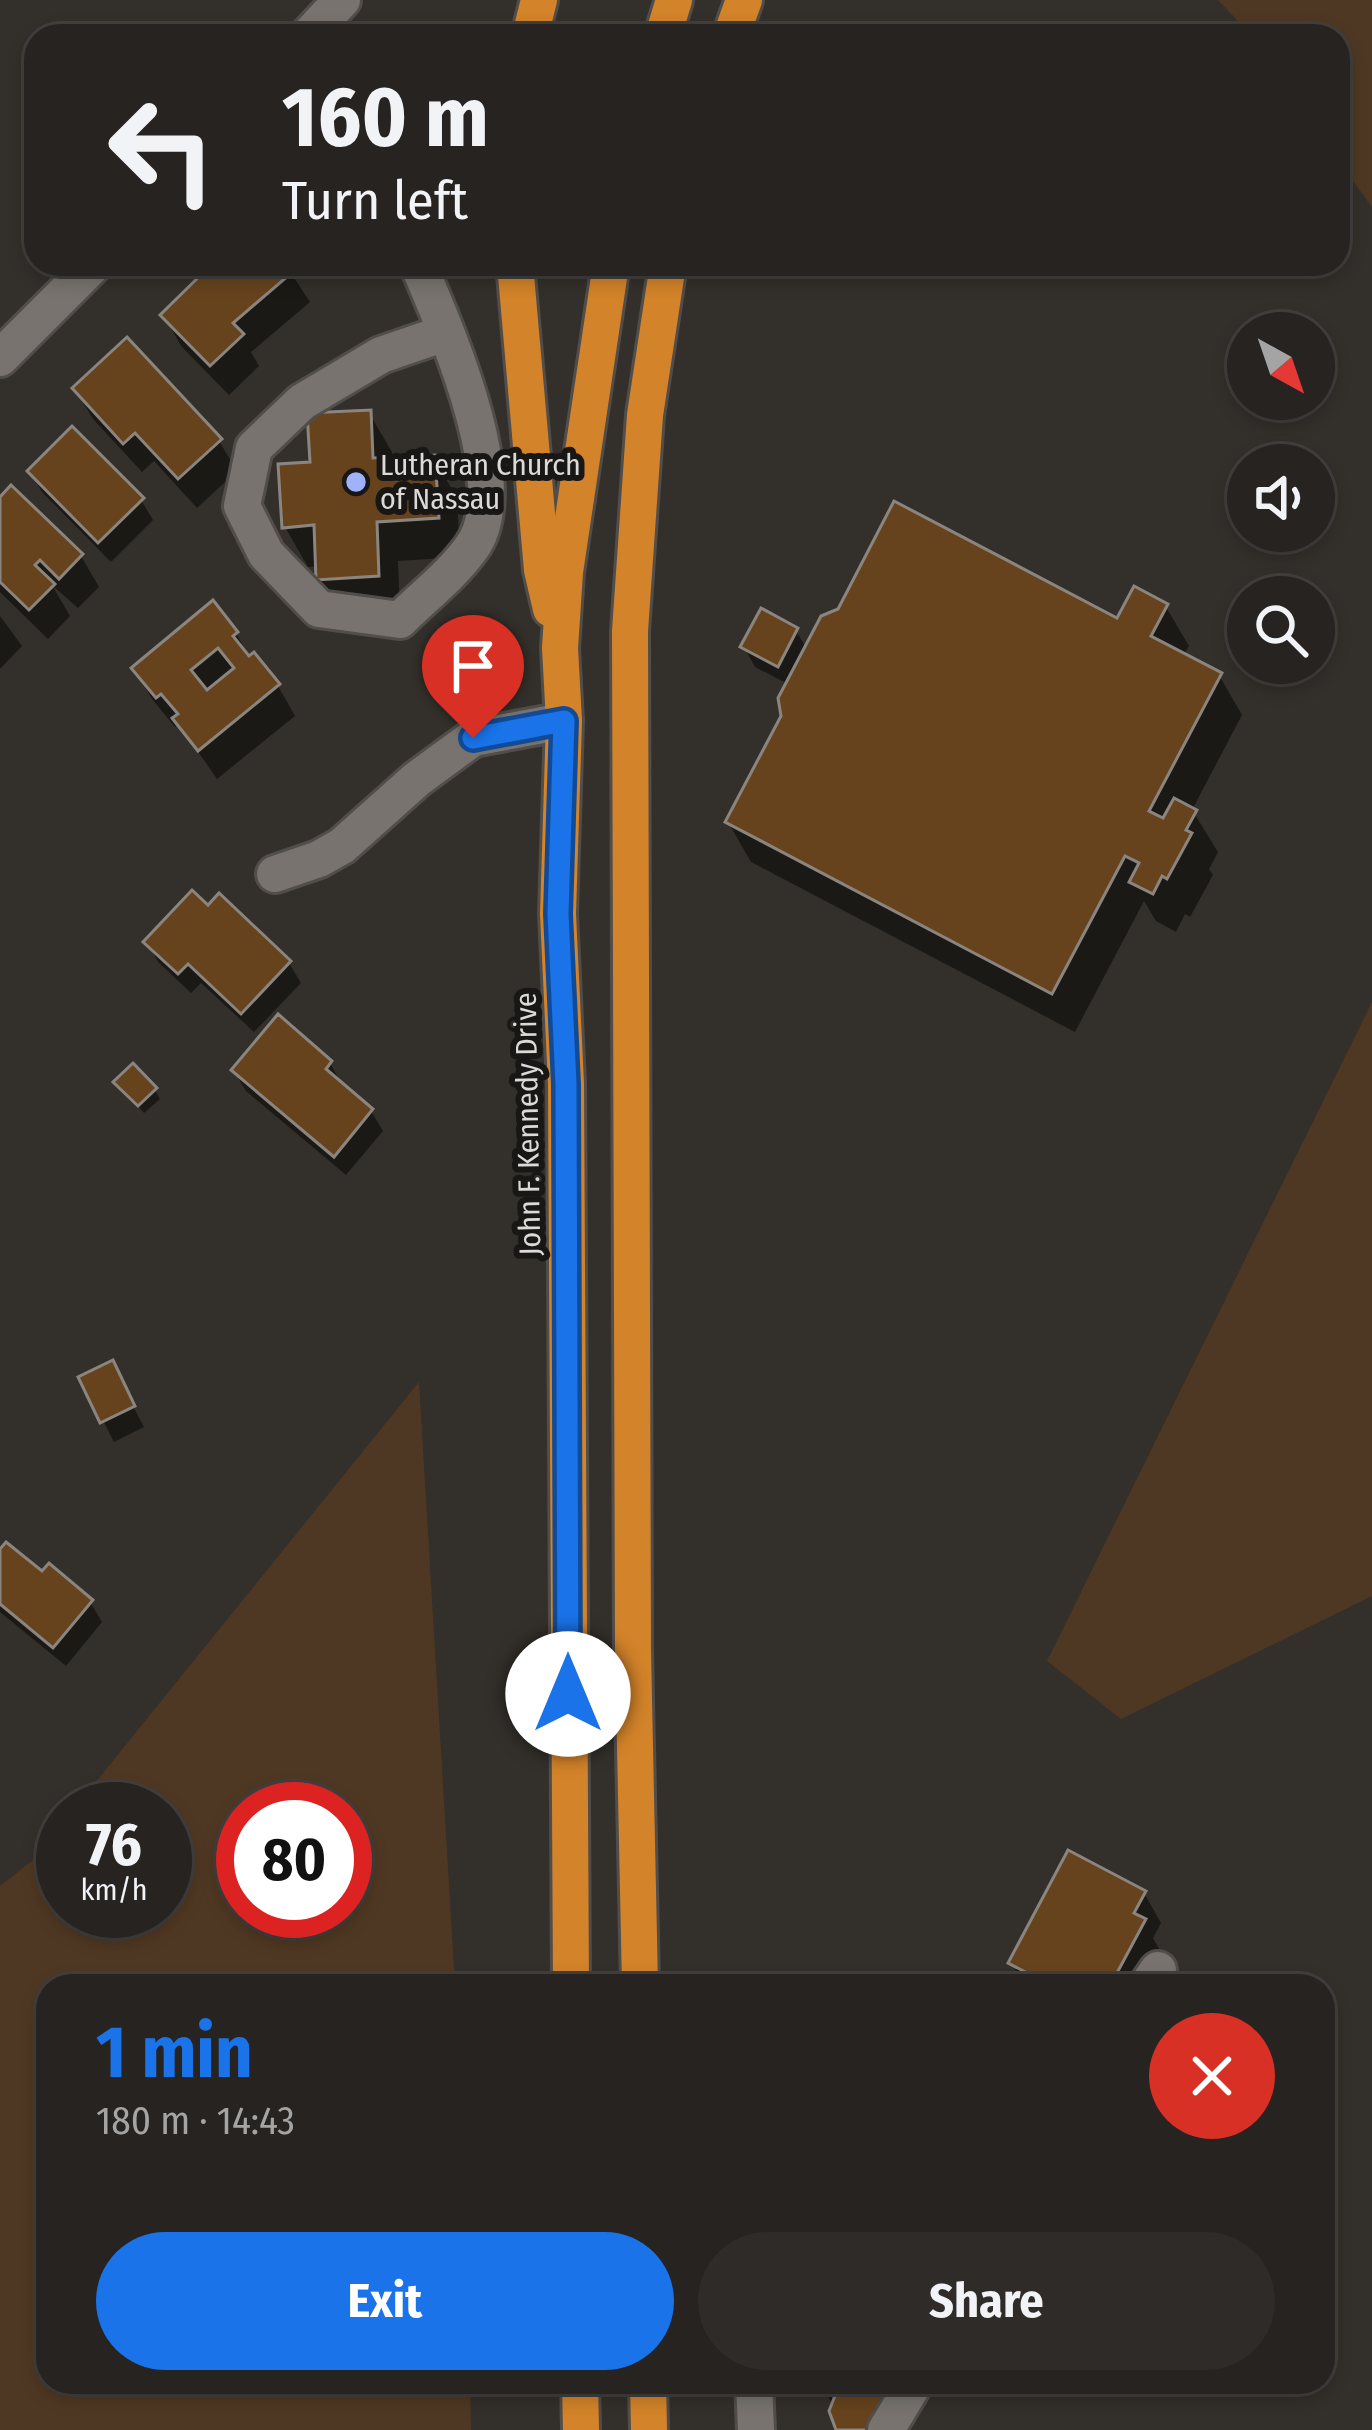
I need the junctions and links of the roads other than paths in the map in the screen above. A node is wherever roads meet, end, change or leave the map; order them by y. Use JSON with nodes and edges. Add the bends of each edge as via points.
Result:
{"nodes":[{"id":1,"x":342,"y":0,"type":"edge"},
{"id":2,"x":319,"y":24,"type":"edge"},
{"id":3,"x":82,"y":276,"type":"edge"},
{"id":4,"x":423,"y":276,"type":"edge"},
{"id":5,"x":516,"y":276,"type":"edge"},
{"id":6,"x":608,"y":276,"type":"edge"},
{"id":7,"x":666,"y":276,"type":"edge"},
{"id":8,"x":445,"y":333,"type":"junction"},
{"id":9,"x":0,"y":358,"type":"edge"},
{"id":10,"x":560,"y":648,"type":"junction"},
{"id":11,"x":564,"y":721,"type":"junction"},
{"id":12,"x":275,"y":874,"type":"dead end"},
{"id":13,"x":571,"y":1974,"type":"edge"},
{"id":14,"x":640,"y":1974,"type":"edge"},
{"id":15,"x":580,"y":2394,"type":"edge"},
{"id":16,"x":648,"y":2394,"type":"edge"},
{"id":17,"x":754,"y":2394,"type":"edge"},
{"id":18,"x":908,"y":2394,"type":"edge"},
{"id":19,"x":581,"y":2430,"type":"edge"},
{"id":20,"x":649,"y":2430,"type":"edge"},
{"id":21,"x":756,"y":2430,"type":"edge"},
{"id":22,"x":886,"y":2430,"type":"edge"}],
"edges":[{"from":1,"to":2,"type":"street"},
{"from":3,"to":9,"type":"street"},
{"from":4,"to":8,"type":"street"},
{"from":5,"to":10,"type":"highway","via":[[542,570]]},
{"from":6,"to":10,"type":"highway","name":"John F. Kennedy Drive"},
{"from":7,"to":14,"type":"highway","via":[[645,415],[630,631]]},
{"from":8,"to":8,"type":"street","via":[[482,440],[488,493],[474,544],[400,620],[319,609],[266,554],[242,506],[254,448],[302,402],[381,355]]},
{"from":10,"to":11,"type":"highway","name":"John F. Kennedy Drive"},
{"from":11,"to":12,"type":"street","via":[[473,738],[342,845]]},
{"from":11,"to":13,"type":"highway","name":"John F. Kennedy Drive","via":[[558,914]]},
{"from":15,"to":19,"type":"highway"},
{"from":16,"to":20,"type":"highway"},
{"from":17,"to":21,"type":"street"},
{"from":18,"to":22,"type":"street"}]}
